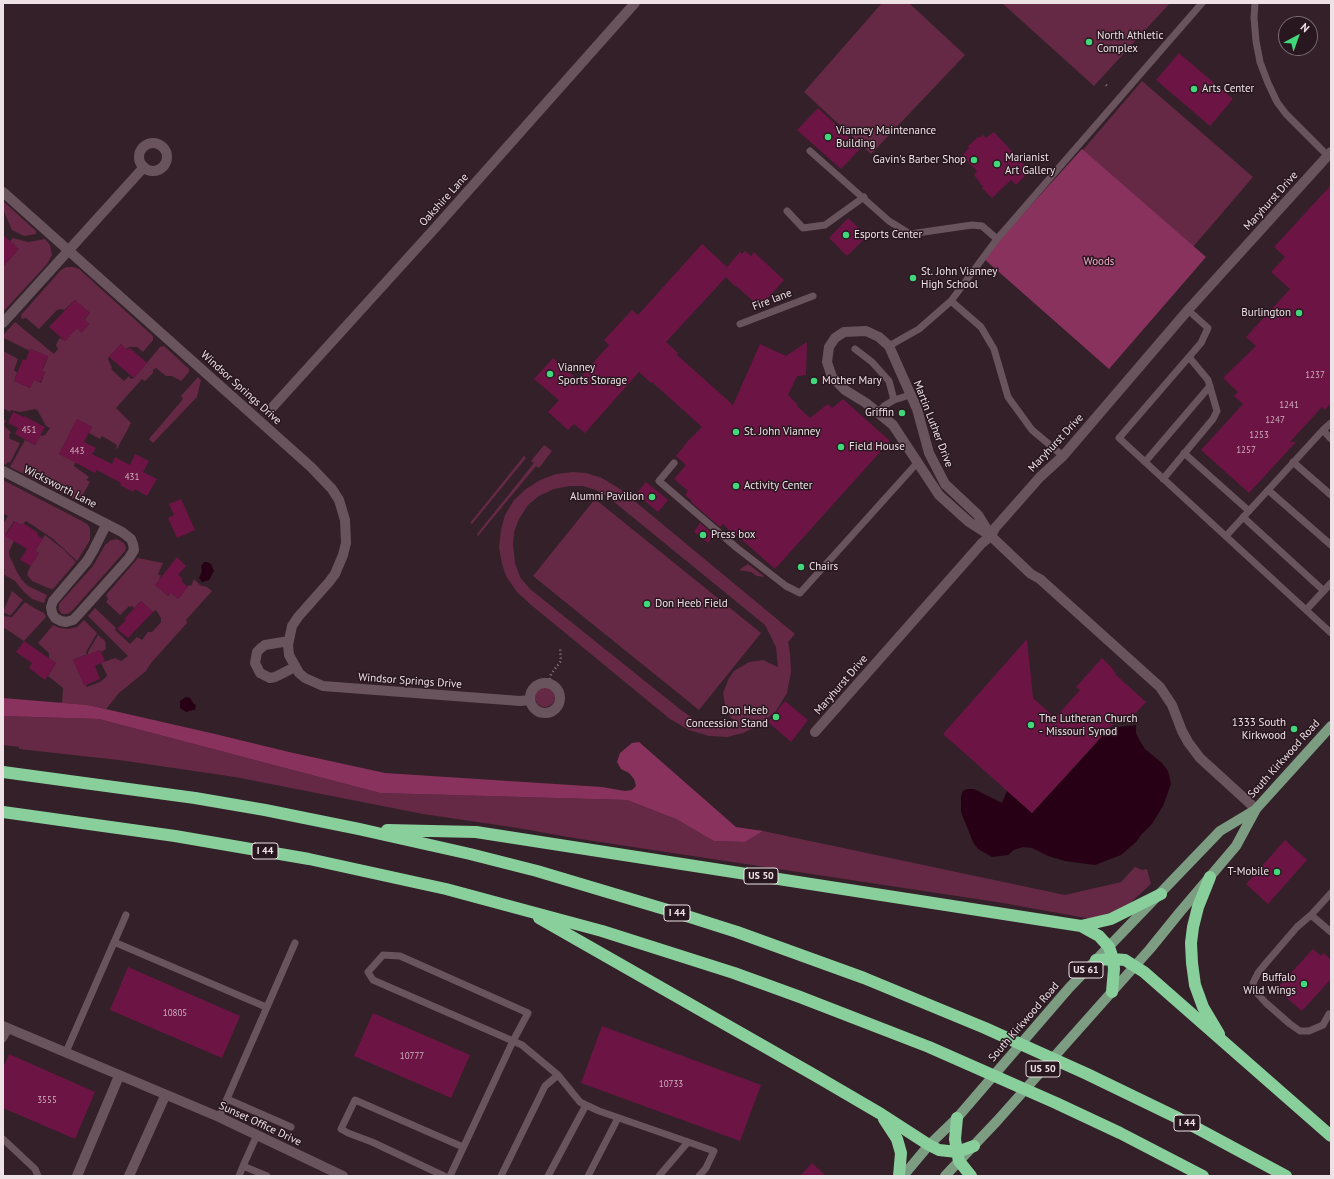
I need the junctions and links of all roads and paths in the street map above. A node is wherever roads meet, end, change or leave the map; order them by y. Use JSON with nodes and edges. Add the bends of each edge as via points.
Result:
{"nodes":[{"id":1,"x":635,"y":3,"type":"edge"},
{"id":2,"x":1202,"y":3,"type":"edge"},
{"id":3,"x":1256,"y":3,"type":"edge"},
{"id":4,"x":810,"y":151,"type":"dead end"},
{"id":5,"x":1329,"y":154,"type":"edge"},
{"id":6,"x":144,"y":167,"type":"dead end"},
{"id":7,"x":3,"y":192,"type":"edge"},
{"id":8,"x":864,"y":197,"type":"junction"},
{"id":9,"x":787,"y":211,"type":"dead end"},
{"id":10,"x":996,"y":239,"type":"junction"},
{"id":11,"x":68,"y":250,"type":"junction"},
{"id":12,"x":813,"y":296,"type":"dead end"},
{"id":13,"x":951,"y":301,"type":"junction"},
{"id":14,"x":1188,"y":310,"type":"junction"},
{"id":15,"x":3,"y":323,"type":"edge"},
{"id":16,"x":740,"y":324,"type":"dead end"},
{"id":17,"x":889,"y":346,"type":"junction"},
{"id":18,"x":855,"y":349,"type":"dead end"},
{"id":19,"x":1189,"y":357,"type":"junction"},
{"id":20,"x":1210,"y":386,"type":"junction"},
{"id":21,"x":910,"y":395,"type":"junction"},
{"id":22,"x":894,"y":400,"type":"junction"},
{"id":23,"x":269,"y":411,"type":"dead end"},
{"id":24,"x":878,"y":413,"type":"junction"},
{"id":25,"x":1331,"y":423,"type":"edge"},
{"id":26,"x":1322,"y":430,"type":"junction"},
{"id":27,"x":1331,"y":439,"type":"edge"},
{"id":28,"x":1184,"y":453,"type":"junction"},
{"id":29,"x":1063,"y":456,"type":"junction"},
{"id":30,"x":918,"y":462,"type":"junction"},
{"id":31,"x":1144,"y":462,"type":"junction"},
{"id":32,"x":1293,"y":462,"type":"junction"},
{"id":33,"x":674,"y":463,"type":"dead end"},
{"id":34,"x":3,"y":472,"type":"edge"},
{"id":35,"x":1163,"y":478,"type":"junction"},
{"id":36,"x":1268,"y":490,"type":"junction"},
{"id":37,"x":1331,"y":495,"type":"edge"},
{"id":38,"x":1249,"y":511,"type":"junction"},
{"id":39,"x":1243,"y":517,"type":"junction"},
{"id":40,"x":106,"y":525,"type":"junction"},
{"id":41,"x":991,"y":536,"type":"junction"},
{"id":42,"x":1226,"y":536,"type":"junction"},
{"id":43,"x":1331,"y":545,"type":"edge"},
{"id":44,"x":1331,"y":582,"type":"edge"},
{"id":45,"x":1324,"y":590,"type":"junction"},
{"id":46,"x":1306,"y":610,"type":"junction"},
{"id":47,"x":1331,"y":634,"type":"edge"},
{"id":48,"x":289,"y":641,"type":"junction"},
{"id":49,"x":560,"y":647,"type":"dead end"},
{"id":50,"x":295,"y":667,"type":"junction"},
{"id":51,"x":549,"y":683,"type":"junction"},
{"id":52,"x":530,"y":700,"type":"junction"},
{"id":53,"x":1331,"y":726,"type":"edge"},
{"id":54,"x":815,"y":732,"type":"dead end"},
{"id":55,"x":3,"y":772,"type":"edge"},
{"id":56,"x":1256,"y":809,"type":"junction"},
{"id":57,"x":3,"y":812,"type":"edge"},
{"id":58,"x":360,"y":829,"type":"junction"},
{"id":59,"x":1210,"y":877,"type":"junction"},
{"id":60,"x":1331,"y":893,"type":"edge"},
{"id":61,"x":1161,"y":894,"type":"junction"},
{"id":62,"x":524,"y":910,"type":"junction"},
{"id":63,"x":126,"y":915,"type":"dead end"},
{"id":64,"x":1311,"y":915,"type":"junction"},
{"id":65,"x":1081,"y":926,"type":"junction"},
{"id":66,"x":1331,"y":932,"type":"edge"},
{"id":67,"x":114,"y":942,"type":"junction"},
{"id":68,"x":295,"y":943,"type":"dead end"},
{"id":69,"x":1111,"y":953,"type":"junction"},
{"id":70,"x":1096,"y":960,"type":"joint"},
{"id":71,"x":1135,"y":966,"type":"junction"},
{"id":72,"x":1112,"y":992,"type":"junction"},
{"id":73,"x":266,"y":1007,"type":"junction"},
{"id":74,"x":1330,"y":1014,"type":"edge"},
{"id":75,"x":6,"y":1027,"type":"edge"},
{"id":76,"x":3,"y":1039,"type":"edge"},
{"id":77,"x":513,"y":1041,"type":"junction"},
{"id":78,"x":1225,"y":1043,"type":"junction"},
{"id":79,"x":66,"y":1052,"type":"junction"},
{"id":80,"x":558,"y":1075,"type":"junction"},
{"id":81,"x":119,"y":1076,"type":"junction"},
{"id":82,"x":165,"y":1096,"type":"junction"},
{"id":83,"x":227,"y":1100,"type":"junction"},
{"id":84,"x":586,"y":1105,"type":"junction"},
{"id":85,"x":881,"y":1114,"type":"junction"},
{"id":86,"x":219,"y":1117,"type":"junction"},
{"id":87,"x":618,"y":1118,"type":"junction"},
{"id":88,"x":957,"y":1118,"type":"junction"},
{"id":89,"x":291,"y":1127,"type":"dead end"},
{"id":90,"x":256,"y":1135,"type":"junction"},
{"id":91,"x":1331,"y":1136,"type":"edge"},
{"id":92,"x":3,"y":1139,"type":"edge"},
{"id":93,"x":688,"y":1142,"type":"junction"},
{"id":94,"x":929,"y":1145,"type":"junction"},
{"id":95,"x":974,"y":1146,"type":"joint"},
{"id":96,"x":464,"y":1147,"type":"junction"},
{"id":97,"x":958,"y":1157,"type":"junction"},
{"id":98,"x":243,"y":1166,"type":"junction"},
{"id":99,"x":38,"y":1176,"type":"edge"},
{"id":100,"x":77,"y":1176,"type":"edge"},
{"id":101,"x":129,"y":1176,"type":"edge"},
{"id":102,"x":238,"y":1176,"type":"edge"},
{"id":103,"x":267,"y":1176,"type":"edge"},
{"id":104,"x":344,"y":1176,"type":"edge"},
{"id":105,"x":444,"y":1176,"type":"edge"},
{"id":106,"x":450,"y":1176,"type":"edge"},
{"id":107,"x":500,"y":1176,"type":"edge"},
{"id":108,"x":548,"y":1176,"type":"edge"},
{"id":109,"x":588,"y":1176,"type":"edge"},
{"id":110,"x":659,"y":1176,"type":"edge"},
{"id":111,"x":699,"y":1176,"type":"edge"},
{"id":112,"x":899,"y":1176,"type":"edge"},
{"id":113,"x":903,"y":1176,"type":"edge"},
{"id":114,"x":945,"y":1176,"type":"edge"},
{"id":115,"x":971,"y":1176,"type":"edge"},
{"id":116,"x":1203,"y":1176,"type":"edge"},
{"id":117,"x":1286,"y":1176,"type":"edge"}],
"edges":[{"from":1,"to":23,"type":"street","name":"Oakshire Lane"},
{"from":2,"to":10,"type":"lane"},
{"from":3,"to":5,"type":"lane","via":[[1254,18],[1260,62],[1277,102],[1286,114]]},
{"from":4,"to":8,"type":"lane"},
{"from":5,"to":14,"type":"street","name":"Maryhurst Drive"},
{"from":6,"to":11,"type":"street"},
{"from":7,"to":11,"type":"street","name":"Windsor Springs Drive"},
{"from":8,"to":9,"type":"lane","via":[[825,225],[803,228]]},
{"from":8,"to":10,"type":"lane","via":[[889,221],[910,234],[972,225],[982,226]]},
{"from":10,"to":13,"type":"lane"},
{"from":11,"to":15,"type":"street"},
{"from":11,"to":48,"type":"street","name":"Windsor Springs Drive","via":[[312,467],[332,489],[345,520],[346,542],[343,554],[335,574],[292,626]]},
{"from":12,"to":16,"type":"lane","name":"Fire lane"},
{"from":13,"to":17,"type":"lane","via":[[919,329]]},
{"from":13,"to":29,"type":"lane","via":[[981,327],[994,349],[1008,397],[1032,430]]},
{"from":14,"to":19,"type":"lane","via":[[1208,328],[1201,343]]},
{"from":14,"to":29,"type":"street","name":"Maryhurst Drive"},
{"from":17,"to":21,"type":"street","name":"Martin Luther Drive"},
{"from":17,"to":24,"type":"street","name":"Martin Luther Drive","via":[[879,337],[866,331],[856,331],[844,332],[834,338],[829,347],[827,362],[832,377],[845,390]]},
{"from":18,"to":22,"type":"lane","via":[[872,362],[889,382]]},
{"from":19,"to":20,"type":"lane"},
{"from":19,"to":31,"type":"lane","via":[[1119,438]]},
{"from":20,"to":28,"type":"lane","via":[[1217,412]]},
{"from":20,"to":31,"type":"lane"},
{"from":21,"to":22,"type":"lane"},
{"from":21,"to":41,"type":"street","name":"Martin Luther Drive","via":[[917,409],[930,453],[945,484],[978,515]]},
{"from":22,"to":24,"type":"lane"},
{"from":24,"to":30,"type":"street","name":"Martin Luther Drive","via":[[893,425]]},
{"from":25,"to":26,"type":"lane"},
{"from":26,"to":27,"type":"lane"},
{"from":26,"to":32,"type":"lane"},
{"from":28,"to":35,"type":"lane"},
{"from":28,"to":38,"type":"lane"},
{"from":29,"to":41,"type":"street","name":"Maryhurst Drive","via":[[1040,477],[995,528]]},
{"from":30,"to":33,"type":"lane","via":[[800,593],[786,586],[737,548],[658,481]]},
{"from":30,"to":41,"type":"street","name":"Martin Luther Drive","via":[[940,495],[969,522]]},
{"from":31,"to":35,"type":"lane"},
{"from":32,"to":36,"type":"lane"},
{"from":32,"to":37,"type":"lane"},
{"from":34,"to":40,"type":"street","name":"Wicksworth Lane"},
{"from":35,"to":42,"type":"lane"},
{"from":36,"to":38,"type":"lane"},
{"from":36,"to":43,"type":"lane"},
{"from":38,"to":39,"type":"lane"},
{"from":39,"to":42,"type":"lane"},
{"from":39,"to":45,"type":"lane"},
{"from":40,"to":40,"type":"street","name":"Wicksworth Lane","via":[[131,539],[134,550],[73,620],[61,621],[52,613],[53,601],[87,561]]},
{"from":41,"to":54,"type":"street","name":"Maryhurst Drive","via":[[982,542]]},
{"from":41,"to":56,"type":"street","name":"Martin Luther Drive","via":[[1160,687],[1172,705],[1182,731],[1200,758]]},
{"from":42,"to":46,"type":"lane"},
{"from":44,"to":45,"type":"lane"},
{"from":45,"to":46,"type":"lane"},
{"from":46,"to":47,"type":"lane"},
{"from":48,"to":50,"type":"street","name":"Windsor Springs Drive","via":[[289,655]]},
{"from":48,"to":50,"type":"street","via":[[265,645],[257,652],[255,663],[260,673],[270,678]]},
{"from":49,"to":51,"type":"path","via":[[561,658],[551,674]]},
{"from":50,"to":52,"type":"street","name":"Windsor Springs Drive","via":[[305,678],[323,686]]},
{"from":51,"to":52,"type":"street","via":[[536,685],[530,694]]},
{"from":51,"to":52,"type":"street","via":[[560,696],[555,709],[541,713],[533,708]]},
{"from":53,"to":56,"type":"main road","name":"South Kirkwood Road","number":"US 61"},
{"from":55,"to":58,"type":"highway","number":"I 44","via":[[195,798]]},
{"from":56,"to":59,"type":"main road","name":"South Kirkwood Road","number":"US 61","via":[[1236,846]]},
{"from":56,"to":61,"type":"main road","name":"South Kirkwood Road","number":"US 61","via":[[1220,831]]},
{"from":57,"to":62,"type":"highway","number":"I 44","via":[[288,855],[386,875]]},
{"from":58,"to":65,"type":"highway","number":"US 50","via":[[476,832]]},
{"from":58,"to":117,"type":"highway","number":"I 44","via":[[537,871],[736,932],[830,966],[920,1000],[1087,1074],[1178,1118]]},
{"from":59,"to":71,"type":"main road","name":"South Kirkwood Road","number":"US 61"},
{"from":59,"to":78,"type":"highway","via":[[1193,927],[1192,963],[1195,985],[1203,1007]]},
{"from":60,"to":64,"type":"lane"},
{"from":61,"to":65,"type":"highway","via":[[1110,919]]},
{"from":61,"to":69,"type":"main road","name":"South Kirkwood Road","number":"US 61"},
{"from":62,"to":85,"type":"highway"},
{"from":62,"to":116,"type":"highway","number":"I 44","via":[[602,931],[734,973],[864,1021],[1056,1103]]},
{"from":63,"to":67,"type":"lane"},
{"from":64,"to":66,"type":"lane"},
{"from":64,"to":74,"type":"lane","via":[[1278,948],[1253,983],[1256,992],[1266,1004],[1300,1032],[1323,1025]]},
{"from":65,"to":69,"type":"highway","number":"US 50","via":[[1099,936]]},
{"from":67,"to":73,"type":"lane"},
{"from":67,"to":79,"type":"lane"},
{"from":68,"to":73,"type":"lane"},
{"from":69,"to":70,"type":"highway"},
{"from":69,"to":71,"type":"highway"},
{"from":69,"to":72,"type":"highway","via":[[1114,969]]},
{"from":70,"to":88,"type":"main road","name":"South Kirkwood Road","number":"US 61"},
{"from":71,"to":72,"type":"main road","name":"South Kirkwood Road","number":"US 61"},
{"from":71,"to":78,"type":"highway"},
{"from":72,"to":95,"type":"main road","name":"South Kirkwood Road","number":"US 50"},
{"from":73,"to":83,"type":"lane"},
{"from":75,"to":76,"type":"lane"},
{"from":75,"to":79,"type":"street","name":"Sunset Office Drive"},
{"from":77,"to":77,"type":"lane","via":[[528,1013],[400,956],[383,955],[368,972],[373,980]]},
{"from":77,"to":80,"type":"lane","via":[[522,1045]]},
{"from":77,"to":96,"type":"lane"},
{"from":78,"to":91,"type":"highway"},
{"from":79,"to":81,"type":"street","name":"Sunset Office Drive"},
{"from":80,"to":84,"type":"lane","via":[[580,1102]]},
{"from":80,"to":107,"type":"lane","via":[[545,1086]]},
{"from":81,"to":82,"type":"street","name":"Sunset Office Drive"},
{"from":81,"to":100,"type":"street"},
{"from":82,"to":86,"type":"street","name":"Sunset Office Drive"},
{"from":82,"to":101,"type":"street"},
{"from":83,"to":86,"type":"lane"},
{"from":83,"to":89,"type":"lane"},
{"from":84,"to":87,"type":"lane"},
{"from":84,"to":108,"type":"lane"},
{"from":85,"to":94,"type":"highway"},
{"from":85,"to":112,"type":"highway","via":[[897,1139],[901,1152]]},
{"from":86,"to":90,"type":"street","name":"Sunset Office Drive"},
{"from":87,"to":93,"type":"lane"},
{"from":87,"to":109,"type":"lane"},
{"from":88,"to":94,"type":"main road","name":"South Kirkwood Road","number":"US 61"},
{"from":88,"to":97,"type":"highway","via":[[954,1139]]},
{"from":90,"to":98,"type":"lane"},
{"from":90,"to":104,"type":"street","name":"Sunset Office Drive"},
{"from":92,"to":99,"type":"lane","via":[[35,1169]]},
{"from":93,"to":110,"type":"lane"},
{"from":93,"to":111,"type":"lane","via":[[714,1151]]},
{"from":94,"to":97,"type":"highway"},
{"from":94,"to":113,"type":"main road","name":"South Kirkwood Road","number":"US 61"},
{"from":95,"to":97,"type":"highway"},
{"from":96,"to":105,"type":"lane","via":[[355,1100],[341,1129]]},
{"from":96,"to":106,"type":"lane"},
{"from":97,"to":114,"type":"main road"},
{"from":97,"to":115,"type":"highway"},
{"from":98,"to":102,"type":"lane"},
{"from":98,"to":103,"type":"lane"}]}
